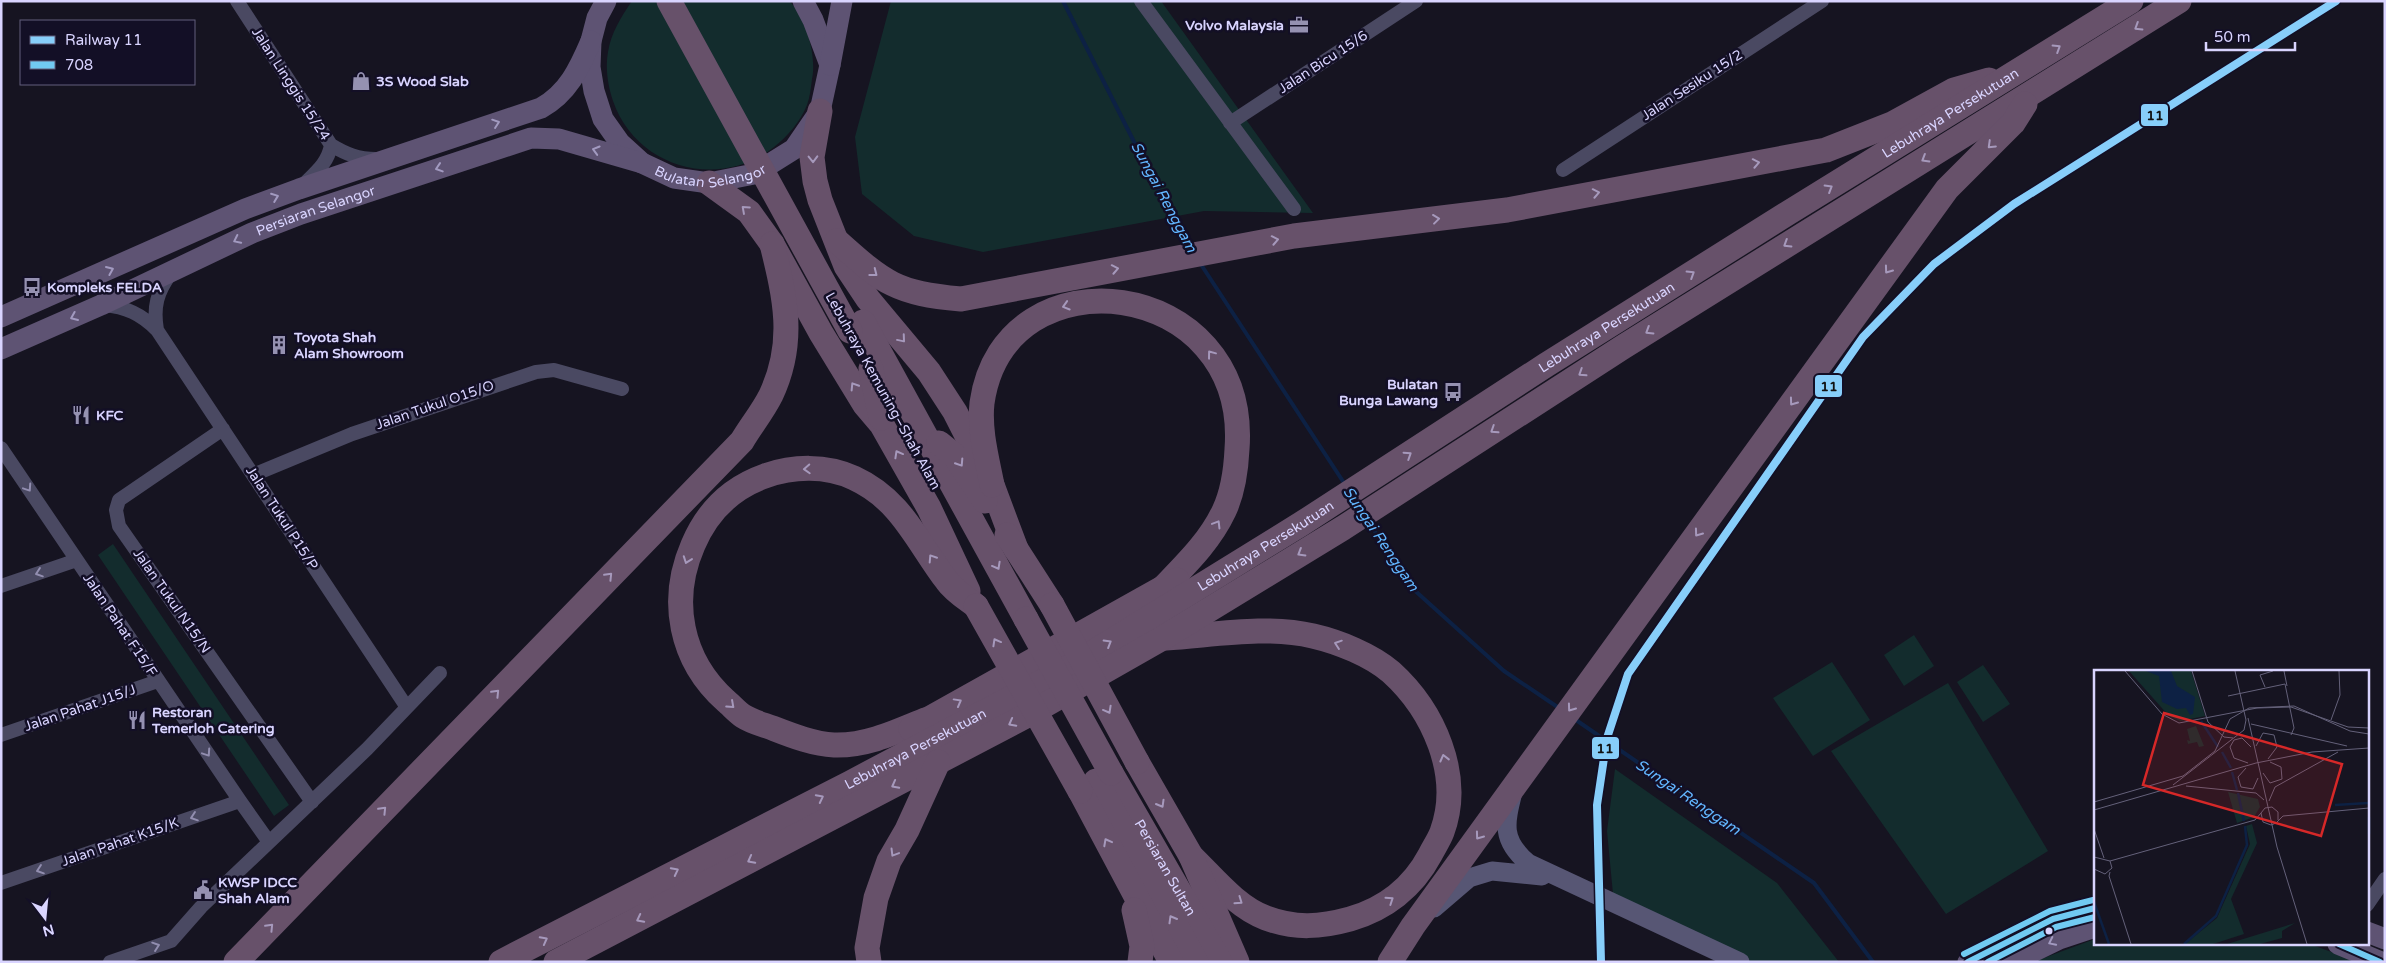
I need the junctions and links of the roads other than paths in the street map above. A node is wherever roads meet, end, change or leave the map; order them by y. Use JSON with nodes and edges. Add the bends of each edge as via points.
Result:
{"nodes":[{"id":1,"x":237,"y":1,"type":"edge"},
{"id":2,"x":606,"y":1,"type":"edge"},
{"id":3,"x":669,"y":1,"type":"edge"},
{"id":4,"x":686,"y":1,"type":"edge"},
{"id":5,"x":803,"y":1,"type":"edge"},
{"id":6,"x":842,"y":1,"type":"edge"},
{"id":7,"x":1141,"y":1,"type":"edge"},
{"id":8,"x":1416,"y":1,"type":"edge"},
{"id":9,"x":1822,"y":1,"type":"edge"},
{"id":10,"x":2131,"y":1,"type":"edge"},
{"id":11,"x":2179,"y":1,"type":"edge"},
{"id":12,"x":591,"y":41,"type":"junction"},
{"id":13,"x":830,"y":65,"type":"junction"},
{"id":14,"x":2022,"y":70,"type":"junction"},
{"id":15,"x":2032,"y":94,"type":"junction"},
{"id":16,"x":820,"y":110,"type":"junction"},
{"id":17,"x":1230,"y":123,"type":"junction"},
{"id":18,"x":330,"y":145,"type":"junction"},
{"id":19,"x":389,"y":159,"type":"junction"},
{"id":20,"x":642,"y":163,"type":"junction"},
{"id":21,"x":1564,"y":170,"type":"dead end"},
{"id":22,"x":709,"y":183,"type":"junction"},
{"id":23,"x":298,"y":188,"type":"junction"},
{"id":24,"x":1294,"y":209,"type":"dead end"},
{"id":25,"x":837,"y":241,"type":"junction"},
{"id":26,"x":772,"y":244,"type":"junction"},
{"id":27,"x":172,"y":271,"type":"junction"},
{"id":28,"x":101,"y":305,"type":"junction"},
{"id":29,"x":1,"y":316,"type":"edge"},
{"id":30,"x":856,"y":327,"type":"junction"},
{"id":31,"x":157,"y":330,"type":"junction"},
{"id":32,"x":1,"y":348,"type":"edge"},
{"id":33,"x":871,"y":369,"type":"junction"},
{"id":34,"x":622,"y":389,"type":"dead end"},
{"id":35,"x":882,"y":426,"type":"junction"},
{"id":36,"x":223,"y":429,"type":"junction"},
{"id":37,"x":923,"y":431,"type":"junction"},
{"id":38,"x":1,"y":448,"type":"edge"},
{"id":39,"x":253,"y":475,"type":"junction"},
{"id":40,"x":992,"y":485,"type":"junction"},
{"id":41,"x":1301,"y":524,"type":"junction"},
{"id":42,"x":1016,"y":548,"type":"junction"},
{"id":43,"x":77,"y":560,"type":"junction"},
{"id":44,"x":1,"y":586,"type":"edge"},
{"id":45,"x":1163,"y":588,"type":"junction"},
{"id":46,"x":976,"y":606,"type":"junction"},
{"id":47,"x":1019,"y":623,"type":"junction"},
{"id":48,"x":1161,"y":639,"type":"junction"},
{"id":49,"x":440,"y":674,"type":"dead end"},
{"id":50,"x":158,"y":681,"type":"junction"},
{"id":51,"x":406,"y":706,"type":"junction"},
{"id":52,"x":925,"y":720,"type":"junction"},
{"id":53,"x":1,"y":735,"type":"edge"},
{"id":54,"x":938,"y":762,"type":"junction"},
{"id":55,"x":1096,"y":782,"type":"junction"},
{"id":56,"x":850,"y":783,"type":"junction"},
{"id":57,"x":1514,"y":788,"type":"junction"},
{"id":58,"x":240,"y":802,"type":"junction"},
{"id":59,"x":312,"y":802,"type":"junction"},
{"id":60,"x":269,"y":842,"type":"junction"},
{"id":61,"x":1191,"y":856,"type":"junction"},
{"id":62,"x":1122,"y":871,"type":"junction"},
{"id":63,"x":1558,"y":878,"type":"junction"},
{"id":64,"x":2385,"y":878,"type":"edge"},
{"id":65,"x":1,"y":883,"type":"edge"},
{"id":66,"x":2368,"y":904,"type":"edge"},
{"id":67,"x":2094,"y":908,"type":"edge"},
{"id":68,"x":1413,"y":926,"type":"junction"},
{"id":69,"x":2094,"y":927,"type":"edge"},
{"id":70,"x":2368,"y":932,"type":"edge"},
{"id":71,"x":2385,"y":939,"type":"edge"},
{"id":72,"x":2343,"y":946,"type":"edge"},
{"id":73,"x":110,"y":962,"type":"edge"},
{"id":74,"x":236,"y":962,"type":"edge"},
{"id":75,"x":501,"y":962,"type":"edge"},
{"id":76,"x":556,"y":962,"type":"edge"},
{"id":77,"x":869,"y":962,"type":"edge"},
{"id":78,"x":1140,"y":962,"type":"edge"},
{"id":79,"x":1171,"y":962,"type":"edge"},
{"id":80,"x":1196,"y":962,"type":"edge"},
{"id":81,"x":1220,"y":962,"type":"edge"},
{"id":82,"x":1237,"y":962,"type":"edge"},
{"id":83,"x":1390,"y":962,"type":"edge"},
{"id":84,"x":1740,"y":962,"type":"edge"},
{"id":85,"x":1968,"y":962,"type":"edge"},
{"id":86,"x":2012,"y":962,"type":"edge"},
{"id":87,"x":2381,"y":962,"type":"edge"}],
"edges":[{"from":1,"to":18,"type":"street","name":"Jalan Linggis 15/24"},
{"from":2,"to":12,"type":"main road","name":"Bulatan Selangor"},
{"from":3,"to":30,"type":"highway","name":"Lebuhraya Kemuning–Shah Alam","bridge":true},
{"from":4,"to":30,"type":"highway","name":"Lebuhraya Kemuning–Shah Alam"},
{"from":5,"to":13,"type":"main road"},
{"from":6,"to":13,"type":"main road"},
{"from":7,"to":17,"type":"street"},
{"from":8,"to":17,"type":"street","name":"Jalan Bicu 15/6"},
{"from":9,"to":21,"type":"street","name":"Jalan Sesiku 15/2"},
{"from":14,"to":10,"type":"highway","name":"Lebuhraya Persekutuan","one_way":true},
{"from":11,"to":15,"type":"highway","name":"Lebuhraya Persekutuan","one_way":true},
{"from":19,"to":12,"type":"main road","name":"Persiaran Selangor","one_way":true,"via":[[541,108],[556,99],[578,70]]},
{"from":12,"to":20,"type":"main road","name":"Bulatan Selangor","via":[[591,75],[603,118],[620,143]]},
{"from":13,"to":16,"type":"main road","name":"Bulatan Selangor"},
{"from":25,"to":14,"type":"highway","one_way":true,"via":[[875,275],[894,286],[923,296],[961,299],[1294,236],[1506,210],[1826,150],[1892,124],[1954,90]]},
{"from":41,"to":14,"type":"highway","name":"Lebuhraya Persekutuan","one_way":true,"via":[[1780,218]]},
{"from":15,"to":48,"type":"highway","name":"Lebuhraya Persekutuan","one_way":true},
{"from":15,"to":57,"type":"highway","one_way":true,"via":[[2013,123],[1942,196]]},
{"from":16,"to":22,"type":"main road","name":"Bulatan Selangor","via":[[794,149],[754,174]]},
{"from":16,"to":25,"type":"highway","one_way":true,"via":[[812,157],[820,200]]},
{"from":17,"to":24,"type":"street"},
{"from":18,"to":19,"type":"street","via":[[361,160]]},
{"from":18,"to":23,"type":"street","name":"Jalan Linggis 15/24","via":[[322,167]]},
{"from":19,"to":23,"type":"main road","name":"Persiaran Selangor"},
{"from":20,"to":22,"type":"main road","name":"Bulatan Selangor","via":[[674,178]]},
{"from":20,"to":27,"type":"main road","name":"Persiaran Selangor","one_way":true,"via":[[559,139],[531,138],[301,214]]},
{"from":26,"to":22,"type":"highway","one_way":true,"via":[[749,212]]},
{"from":29,"to":23,"type":"main road","name":"Persiaran Selangor","one_way":true},
{"from":25,"to":40,"type":"highway","one_way":true,"via":[[846,266],[868,299],[930,372],[955,412]]},
{"from":35,"to":26,"type":"highway","one_way":true,"via":[[821,333]]},
{"from":74,"to":26,"type":"highway","one_way":true,"via":[[742,441],[770,396],[781,370],[785,348],[787,319]]},
{"from":27,"to":28,"type":"main road","name":"Persiaran Selangor"},
{"from":27,"to":31,"type":"street","via":[[156,299]]},
{"from":28,"to":31,"type":"street","via":[[132,311]]},
{"from":28,"to":32,"type":"main road","name":"Persiaran Selangor","one_way":true},
{"from":30,"to":33,"type":"highway","name":"Lebuhraya Kemuning–Shah Alam"},
{"from":30,"to":37,"type":"highway","name":"Lebuhraya Kemuning–Shah Alam"},
{"from":31,"to":36,"type":"street","name":"Jalan Tukul P15/P"},
{"from":33,"to":35,"type":"highway"},
{"from":33,"to":47,"type":"highway","name":"Lebuhraya Kemuning–Shah Alam"},
{"from":34,"to":39,"type":"street","name":"Jalan Tukul O15/O","via":[[554,370],[536,372],[352,434]]},
{"from":46,"to":35,"type":"highway","one_way":true,"via":[[929,508]]},
{"from":36,"to":39,"type":"street","name":"Jalan Tukul P15/P"},
{"from":36,"to":59,"type":"street","name":"Jalan Tukul N15/N","via":[[119,500],[116,510],[119,526]]},
{"from":37,"to":42,"type":"highway","one_way":true,"via":[[955,456]]},
{"from":37,"to":47,"type":"highway","name":"Lebuhraya Kemuning–Shah Alam","one_way":true},
{"from":38,"to":43,"type":"street","name":"Jalan Pahat F15/F","one_way":true},
{"from":39,"to":51,"type":"street","name":"Jalan Tukul P15/P"},
{"from":40,"to":42,"type":"highway"},
{"from":45,"to":40,"type":"highway","one_way":true,"via":[[1204,544],[1224,511],[1233,486],[1239,431],[1234,399],[1225,374],[1210,351],[1190,331],[1167,316],[1141,305],[1087,300],[1038,317],[1013,337],[995,362],[982,404],[982,430]]},
{"from":41,"to":45,"type":"highway","via":[[1250,536]]},
{"from":56,"to":41,"type":"highway","name":"Lebuhraya Persekutuan","one_way":true,"via":[[1068,668]]},
{"from":42,"to":61,"type":"highway","one_way":true,"bridge":true,"via":[[1052,606]]},
{"from":43,"to":44,"type":"street","one_way":true},
{"from":43,"to":50,"type":"street","name":"Jalan Pahat F15/F"},
{"from":52,"to":45,"type":"highway","one_way":true},
{"from":46,"to":52,"type":"highway","one_way":true,"via":[[948,583],[907,520],[882,493],[853,477],[821,468],[782,470],[747,482],[724,499],[700,527],[685,564],[681,585],[682,630],[690,654],[712,688],[743,716],[797,738],[833,745],[886,736]]},
{"from":55,"to":46,"type":"highway","one_way":true,"bridge":true},
{"from":47,"to":55,"type":"highway","name":"Lebuhraya Kemuning–Shah Alam"},
{"from":48,"to":54,"type":"highway","name":"Lebuhraya Persekutuan","one_way":true},
{"from":61,"to":48,"type":"highway","one_way":true,"via":[[1235,899],[1264,918],[1300,927],[1332,924],[1368,914],[1403,890],[1421,872],[1442,832],[1447,812],[1448,783],[1444,757],[1434,731],[1413,696],[1390,671],[1354,650],[1313,636],[1270,630]]},
{"from":49,"to":51,"type":"street"},
{"from":50,"to":53,"type":"street","name":"Jalan Pahat J15/J"},
{"from":50,"to":58,"type":"street","name":"Jalan Pahat F15/F","one_way":true},
{"from":51,"to":59,"type":"street"},
{"from":52,"to":56,"type":"highway","via":[[884,743]]},
{"from":54,"to":76,"type":"highway","name":"Lebuhraya Persekutuan","one_way":true},
{"from":54,"to":77,"type":"highway","one_way":true,"via":[[889,861],[876,898],[867,948]]},
{"from":62,"to":55,"type":"highway","one_way":true},
{"from":80,"to":55,"type":"highway","name":"Persiaran Sultan","one_way":true},
{"from":55,"to":81,"type":"highway","name":"Persiaran Sultan"},
{"from":75,"to":56,"type":"highway","name":"Lebuhraya Persekutuan","one_way":true},
{"from":57,"to":63,"type":"main road","via":[[1507,825],[1514,851],[1528,863]]},
{"from":57,"to":68,"type":"highway","one_way":true},
{"from":58,"to":60,"type":"street","name":"Jalan Pahat F15/F"},
{"from":58,"to":65,"type":"street","name":"Jalan Pahat K15/K","one_way":true},
{"from":59,"to":60,"type":"street"},
{"from":73,"to":60,"type":"street","one_way":true,"via":[[172,941],[201,907]]},
{"from":61,"to":82,"type":"highway"},
{"from":62,"to":78,"type":"highway","via":[[1138,925],[1142,946]]},
{"from":62,"to":79,"type":"highway"},
{"from":63,"to":68,"type":"main road","via":[[1492,871],[1469,878]]},
{"from":63,"to":84,"type":"main road"},
{"from":64,"to":66,"type":"street"},
{"from":67,"to":85,"type":"main road","via":[[2054,919]]},
{"from":68,"to":83,"type":"highway"},
{"from":69,"to":86,"type":"main road","one_way":true,"via":[[2059,939]]},
{"from":70,"to":71,"type":"main road"},
{"from":72,"to":87,"type":"main road"}]}
